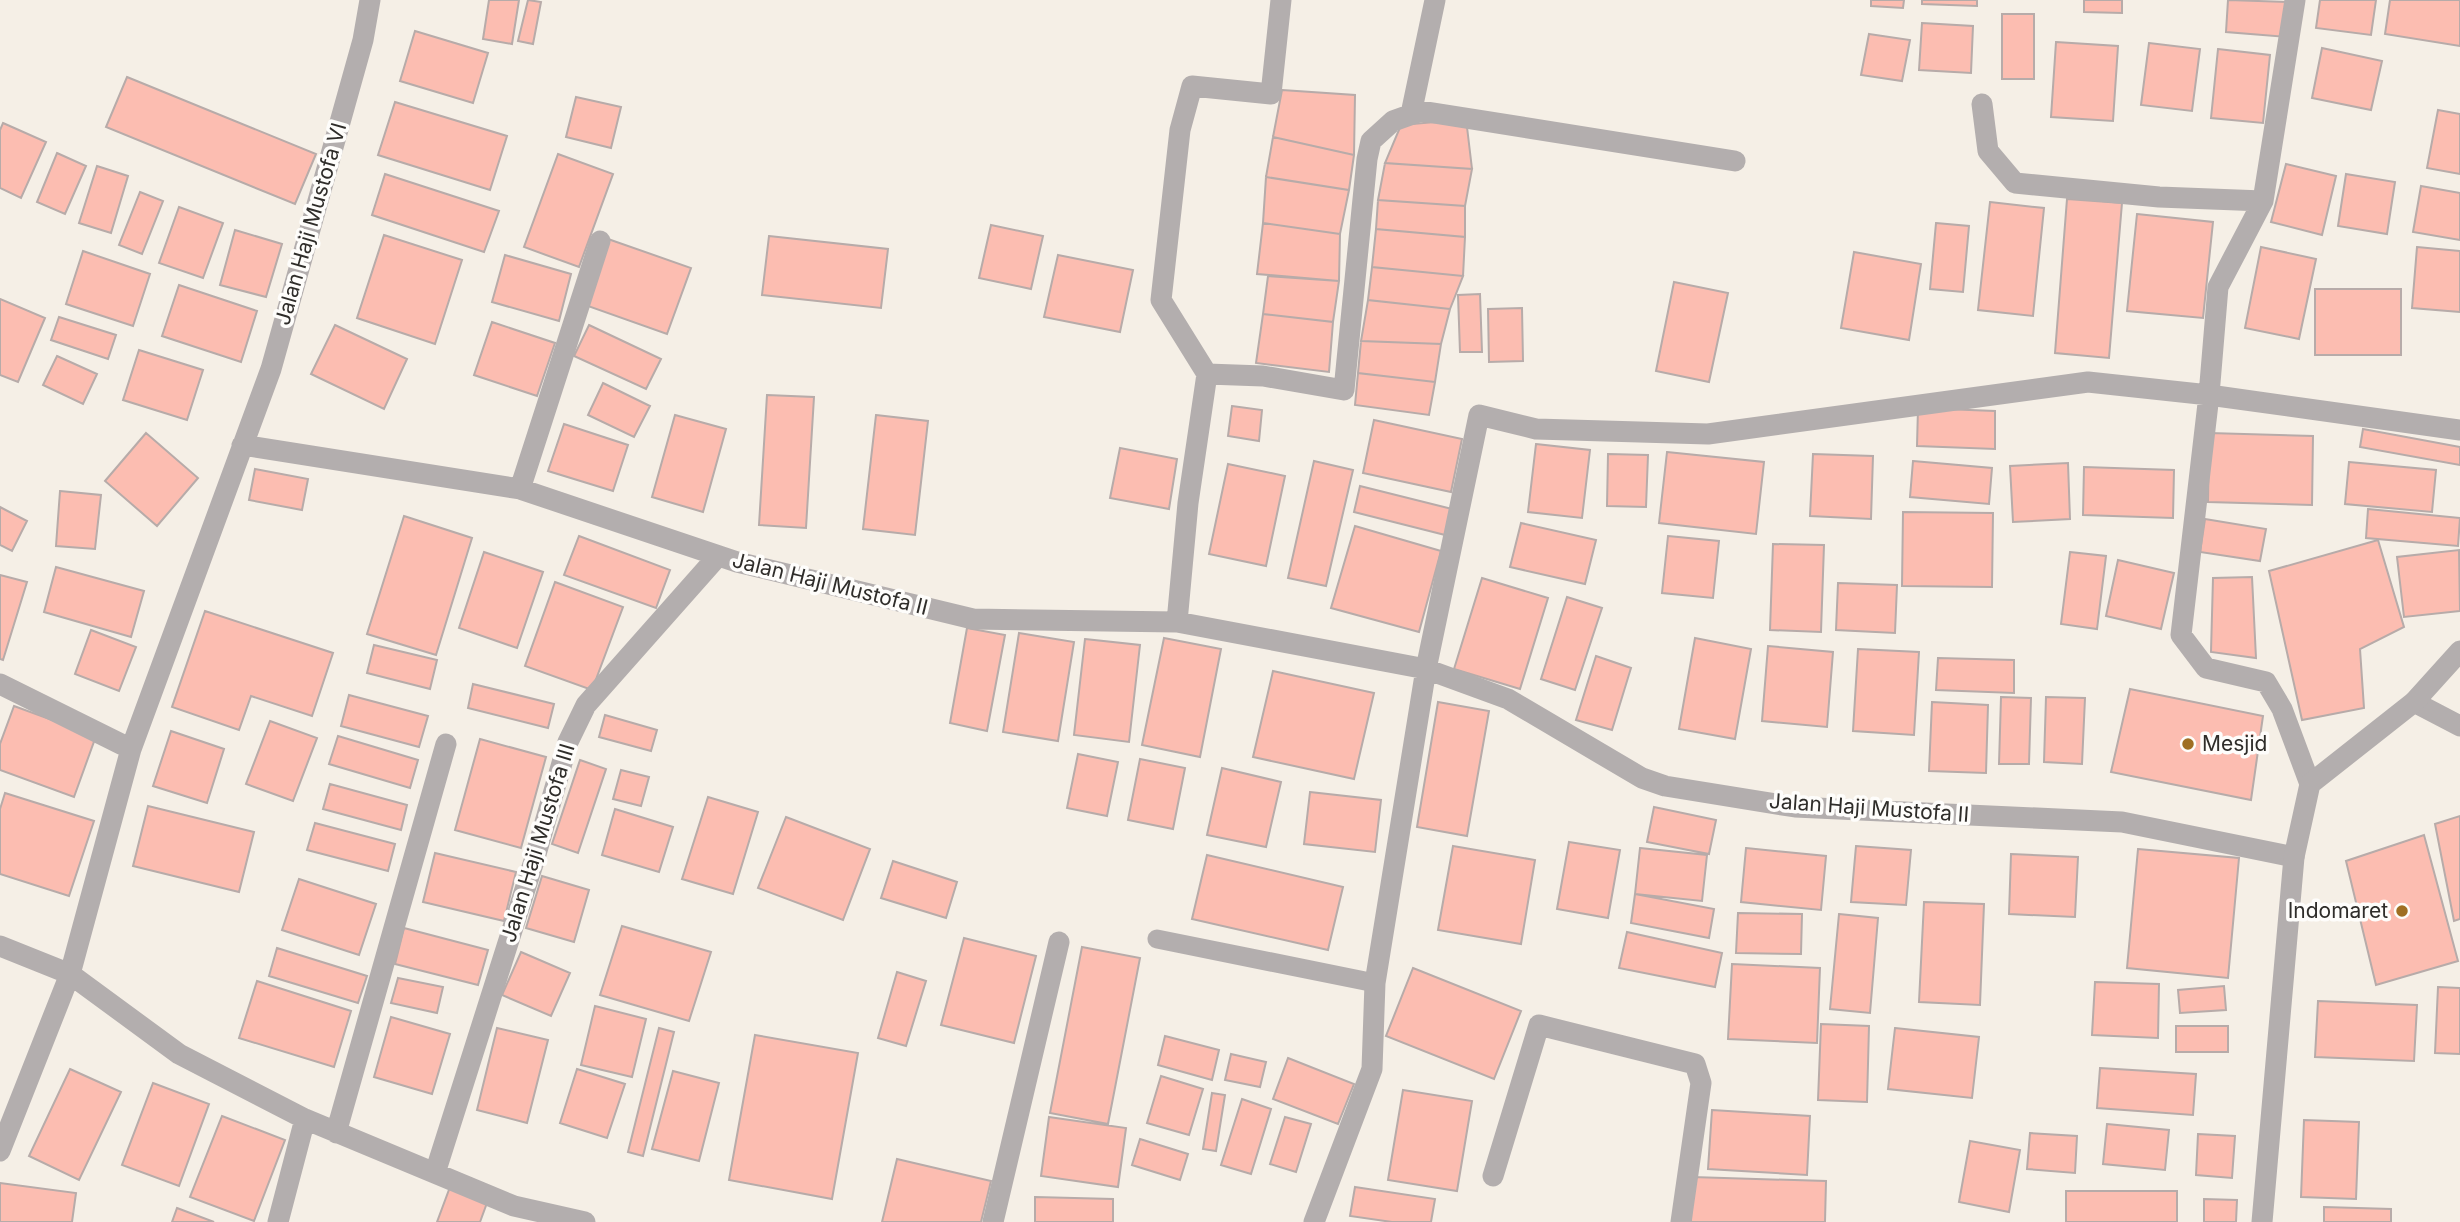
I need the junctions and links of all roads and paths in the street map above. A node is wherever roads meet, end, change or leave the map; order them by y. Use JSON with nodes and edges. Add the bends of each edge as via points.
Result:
{"nodes":[{"id":1,"x":370,"y":0,"type":"edge"},
{"id":2,"x":1281,"y":0,"type":"edge"},
{"id":3,"x":1435,"y":0,"type":"edge"},
{"id":4,"x":2295,"y":0,"type":"edge"},
{"id":5,"x":1982,"y":104,"type":"dead end"},
{"id":6,"x":1411,"y":114,"type":"junction"},
{"id":7,"x":1735,"y":161,"type":"dead end"},
{"id":8,"x":2263,"y":201,"type":"junction"},
{"id":9,"x":600,"y":241,"type":"dead end"},
{"id":10,"x":1207,"y":374,"type":"junction"},
{"id":11,"x":2209,"y":395,"type":"junction"},
{"id":12,"x":2460,"y":430,"type":"edge"},
{"id":13,"x":243,"y":445,"type":"junction"},
{"id":14,"x":520,"y":489,"type":"junction"},
{"id":15,"x":718,"y":556,"type":"junction"},
{"id":16,"x":1177,"y":622,"type":"junction"},
{"id":17,"x":2460,"y":651,"type":"edge"},
{"id":18,"x":1426,"y":669,"type":"junction"},
{"id":19,"x":0,"y":684,"type":"edge"},
{"id":20,"x":2414,"y":702,"type":"junction"},
{"id":21,"x":2460,"y":726,"type":"edge"},
{"id":22,"x":446,"y":744,"type":"dead end"},
{"id":23,"x":131,"y":750,"type":"junction"},
{"id":24,"x":2310,"y":784,"type":"junction"},
{"id":25,"x":2294,"y":857,"type":"junction"},
{"id":26,"x":1157,"y":939,"type":"dead end"},
{"id":27,"x":1059,"y":942,"type":"dead end"},
{"id":28,"x":0,"y":946,"type":"edge"},
{"id":29,"x":70,"y":974,"type":"junction"},
{"id":30,"x":1375,"y":984,"type":"junction"},
{"id":31,"x":305,"y":1119,"type":"junction"},
{"id":32,"x":336,"y":1133,"type":"junction"},
{"id":33,"x":0,"y":1151,"type":"edge"},
{"id":34,"x":435,"y":1173,"type":"junction"},
{"id":35,"x":1493,"y":1176,"type":"dead end"},
{"id":36,"x":511,"y":1214,"type":"edge"},
{"id":37,"x":278,"y":1222,"type":"edge"},
{"id":38,"x":585,"y":1222,"type":"edge"},
{"id":39,"x":993,"y":1222,"type":"edge"},
{"id":40,"x":1314,"y":1222,"type":"edge"},
{"id":41,"x":1681,"y":1222,"type":"edge"},
{"id":42,"x":2262,"y":1222,"type":"edge"}],
"edges":[{"from":1,"to":13,"type":"street","name":"Jalan Haji Mustofa VI","via":[[363,40],[271,369]]},
{"from":2,"to":10,"type":"street","via":[[1271,94],[1192,86],[1180,130],[1161,300]]},
{"from":3,"to":6,"type":"street"},
{"from":4,"to":8,"type":"street"},
{"from":5,"to":8,"type":"street","via":[[1988,151],[2015,183]]},
{"from":6,"to":7,"type":"street","via":[[1421,111]]},
{"from":6,"to":10,"type":"street","via":[[1392,121],[1371,141],[1344,390],[1263,376]]},
{"from":8,"to":11,"type":"street","via":[[2218,287]]},
{"from":9,"to":14,"type":"street"},
{"from":10,"to":16,"type":"street"},
{"from":11,"to":12,"type":"street"},
{"from":11,"to":18,"type":"street","via":[[2088,382],[1708,434],[1536,429],[1479,415]]},
{"from":11,"to":24,"type":"street","via":[[2181,635],[2206,667],[2266,682],[2282,709]]},
{"from":13,"to":14,"type":"street","name":"Jalan Haji Mustofa II"},
{"from":13,"to":23,"type":"street","name":"Jalan Haji Mustofa VI"},
{"from":14,"to":15,"type":"street","name":"Jalan Haji Mustofa II"},
{"from":15,"to":16,"type":"street","name":"Jalan Haji Mustofa II","via":[[973,619]]},
{"from":15,"to":34,"type":"street","name":"Jalan Haji Mustofa III","via":[[586,705],[568,742]]},
{"from":16,"to":18,"type":"street","name":"Jalan Haji Mustofa II"},
{"from":17,"to":20,"type":"street"},
{"from":18,"to":25,"type":"street","name":"Jalan Haji Mustofa II","via":[[1508,699],[1642,778],[1665,786],[1795,807],[2122,822]]},
{"from":18,"to":30,"type":"street"},
{"from":19,"to":23,"type":"street"},
{"from":20,"to":21,"type":"street"},
{"from":20,"to":24,"type":"street"},
{"from":22,"to":32,"type":"street"},
{"from":23,"to":29,"type":"street","name":"Jalan Haji Mustofa VI"},
{"from":24,"to":25,"type":"street"},
{"from":25,"to":42,"type":"street"},
{"from":26,"to":30,"type":"lane"},
{"from":27,"to":39,"type":"street"},
{"from":28,"to":29,"type":"street"},
{"from":29,"to":31,"type":"street","via":[[179,1054]]},
{"from":29,"to":33,"type":"street","name":"Jalan Haji Mustofa VI"},
{"from":30,"to":40,"type":"street","via":[[1372,1069]]},
{"from":31,"to":32,"type":"street"},
{"from":31,"to":37,"type":"street"},
{"from":32,"to":34,"type":"street"},
{"from":34,"to":36,"type":"street"},
{"from":35,"to":41,"type":"street","via":[[1539,1025],[1695,1064],[1702,1083]]},
{"from":36,"to":38,"type":"street"}]}
